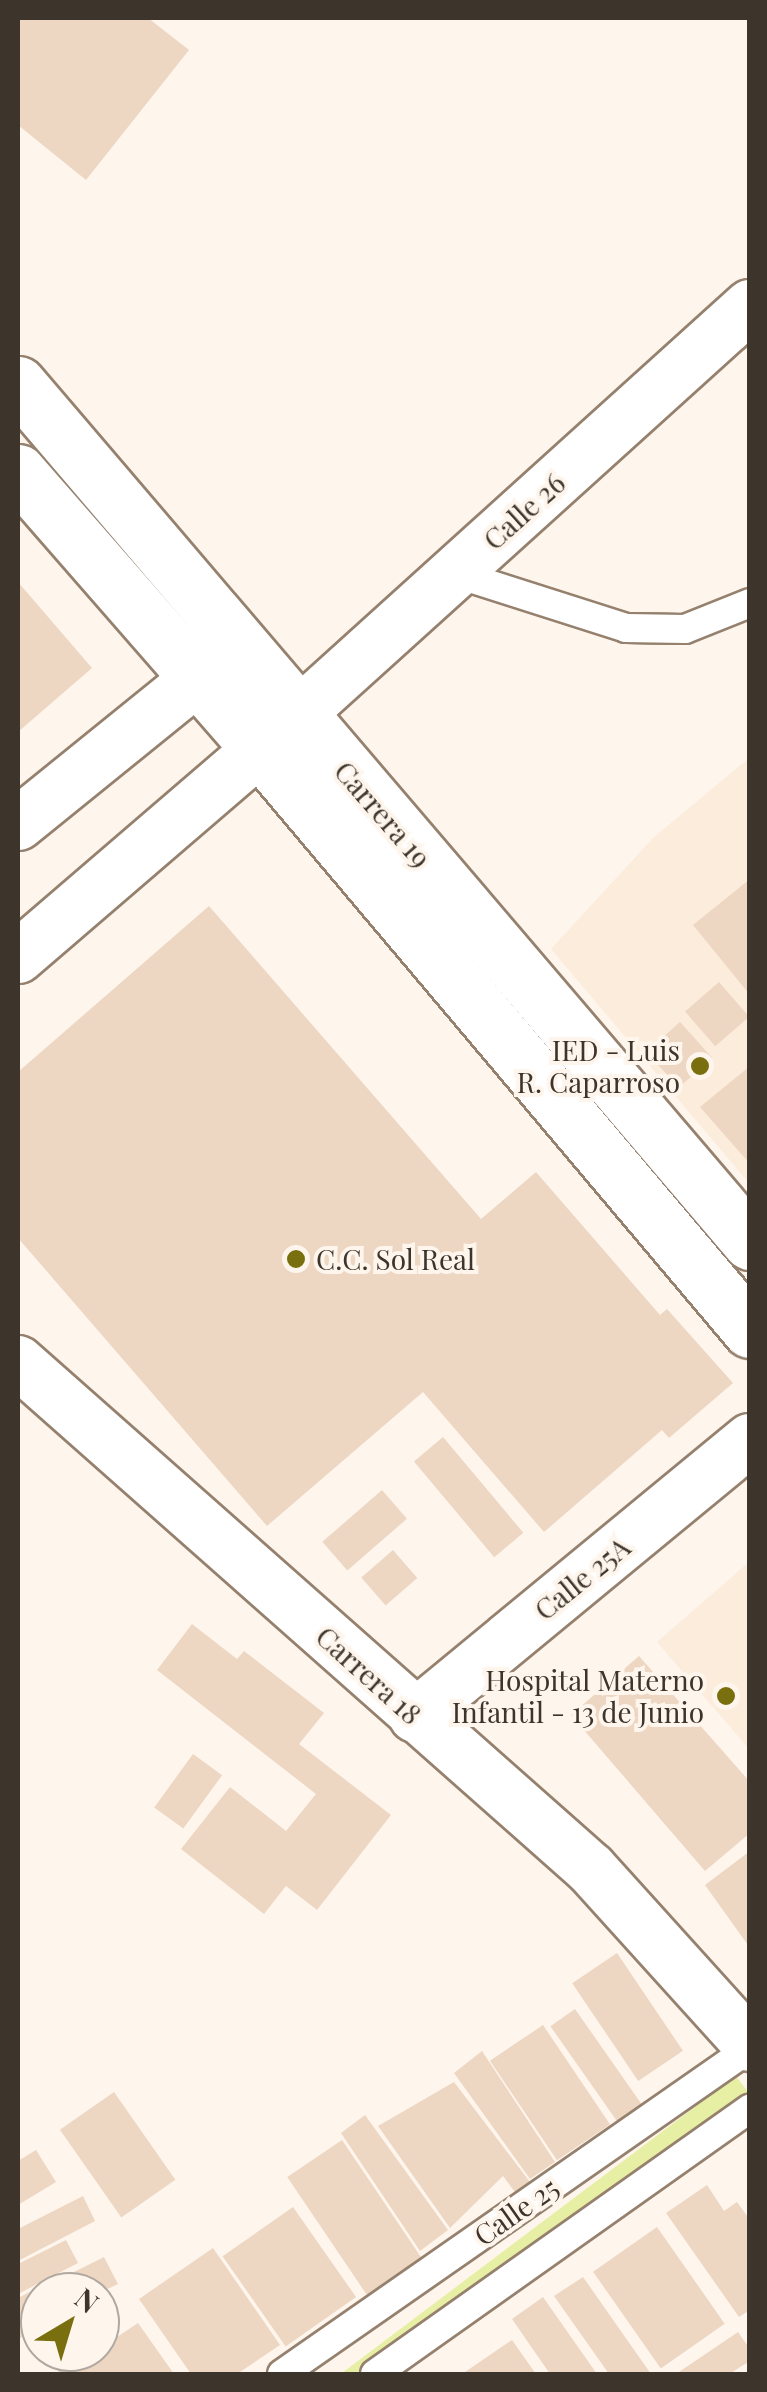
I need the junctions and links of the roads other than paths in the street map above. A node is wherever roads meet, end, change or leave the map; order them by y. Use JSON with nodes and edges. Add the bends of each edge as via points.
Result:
{"nodes":[{"id":1,"x":750,"y":306,"type":"edge"},
{"id":2,"x":18,"y":384,"type":"edge"},
{"id":3,"x":18,"y":472,"type":"edge"},
{"id":4,"x":454,"y":573,"type":"junction"},
{"id":5,"x":750,"y":603,"type":"edge"},
{"id":6,"x":197,"y":679,"type":"junction"},
{"id":7,"x":279,"y":732,"type":"junction"},
{"id":8,"x":18,"y":824,"type":"edge"},
{"id":9,"x":18,"y":956,"type":"edge"},
{"id":10,"x":750,"y":1242,"type":"edge"},
{"id":11,"x":750,"y":1330,"type":"edge"},
{"id":12,"x":18,"y":1362,"type":"edge"},
{"id":13,"x":750,"y":1440,"type":"edge"},
{"id":14,"x":414,"y":1716,"type":"junction"},
{"id":15,"x":750,"y":2047,"type":"edge"},
{"id":16,"x":750,"y":2108,"type":"edge"},
{"id":17,"x":282,"y":2374,"type":"edge"},
{"id":18,"x":375,"y":2374,"type":"edge"}],
"edges":[{"from":1,"to":4,"type":"street","name":"Calle 26"},
{"from":2,"to":7,"type":"street","name":"Carrera 19"},
{"from":3,"to":6,"type":"street","name":"Carrera 19"},
{"from":4,"to":5,"type":"lane","via":[[626,628],[685,628]]},
{"from":4,"to":7,"type":"street","name":"Calle 26"},
{"from":6,"to":7,"type":"street","name":"Carrera 19"},
{"from":6,"to":8,"type":"street"},
{"from":7,"to":9,"type":"street","name":"Calle 26"},
{"from":7,"to":10,"type":"street","name":"Carrera 19"},
{"from":7,"to":11,"type":"street","name":"Carrera 19"},
{"from":12,"to":14,"type":"street","name":"Carrera 18"},
{"from":13,"to":14,"type":"street","name":"Calle 25A"},
{"from":14,"to":15,"type":"street","name":"Carrera 18","via":[[591,1869]]},
{"from":15,"to":17,"type":"lane","name":"Calle 25"},
{"from":16,"to":18,"type":"lane","name":"Calle 25"}]}
